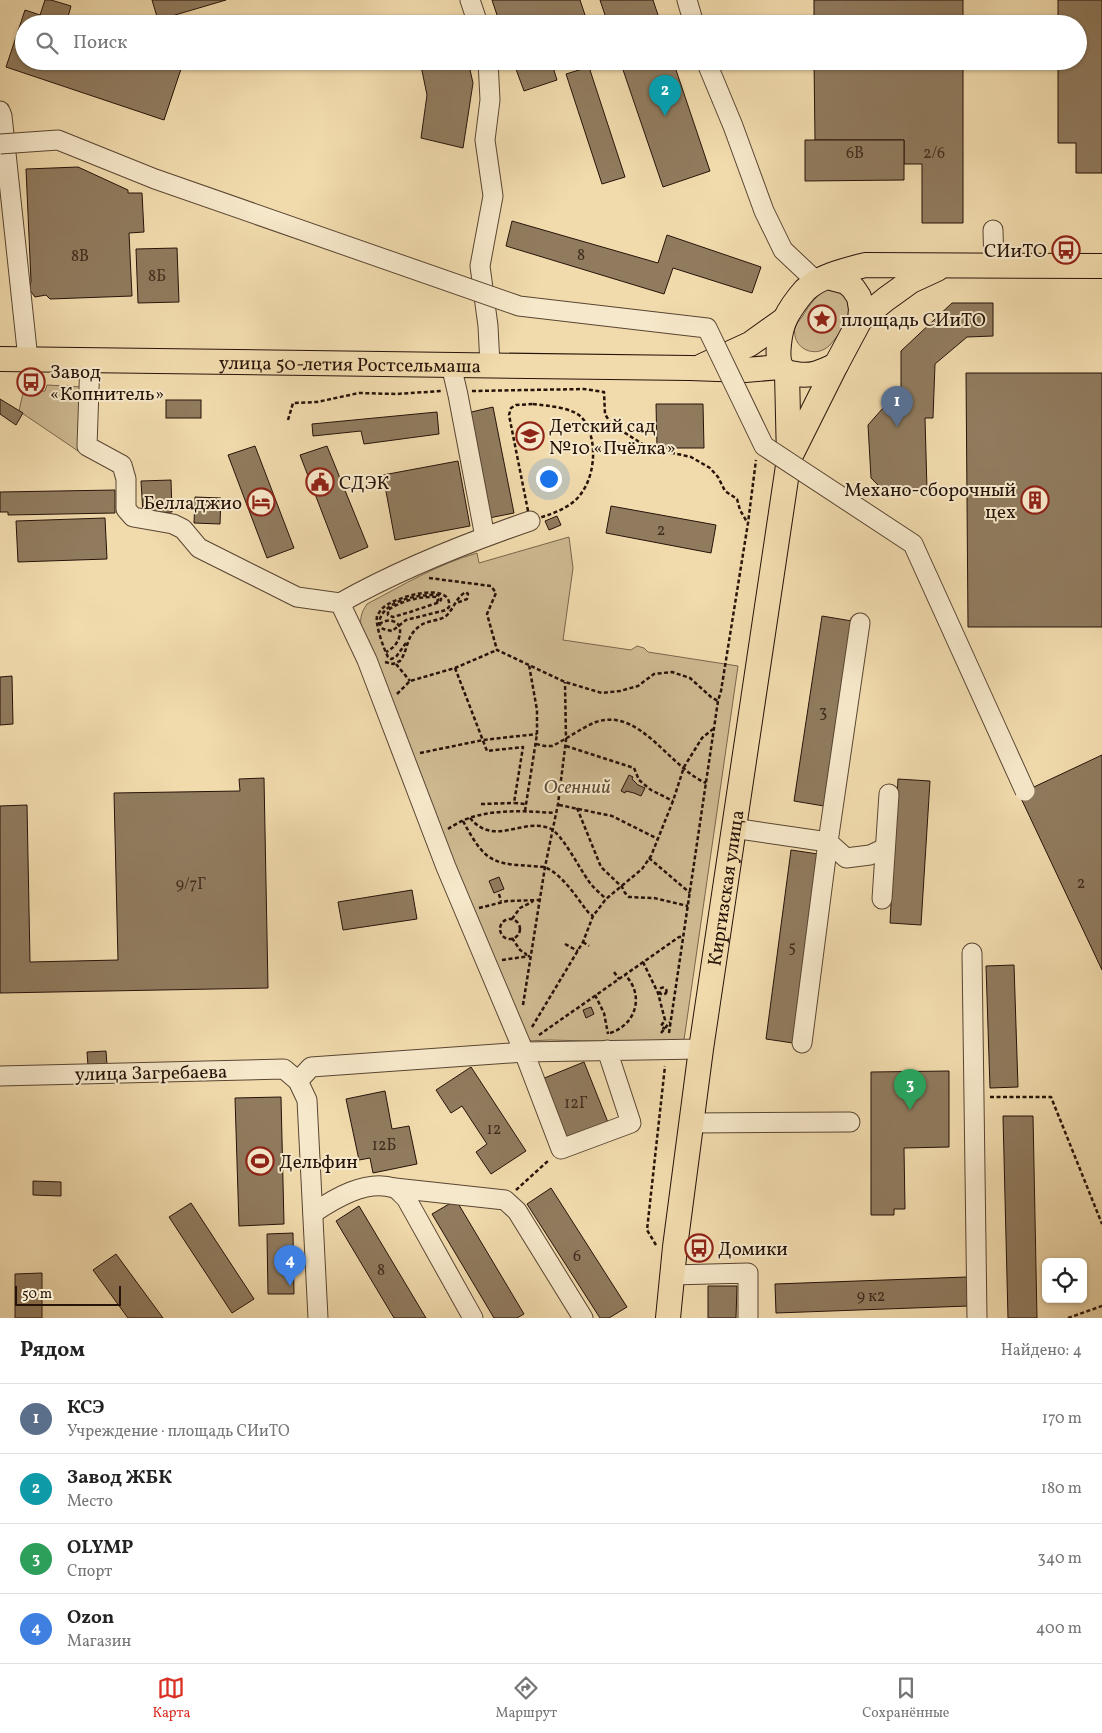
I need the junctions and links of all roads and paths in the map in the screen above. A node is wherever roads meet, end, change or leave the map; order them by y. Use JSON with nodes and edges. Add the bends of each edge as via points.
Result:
{"nodes":[{"id":1,"x":470,"y":0,"type":"edge"},
{"id":2,"x":687,"y":0,"type":"edge"},
{"id":3,"x":475,"y":15,"type":"edge"},
{"id":4,"x":691,"y":15,"type":"edge"},
{"id":5,"x":488,"y":70,"type":"edge"},
{"id":6,"x":710,"y":70,"type":"edge"},
{"id":7,"x":0,"y":111,"type":"edge"},
{"id":8,"x":0,"y":144,"type":"edge"},
{"id":9,"x":993,"y":230,"type":"dead end"},
{"id":10,"x":943,"y":266,"type":"junction"},
{"id":11,"x":994,"y":266,"type":"junction"},
{"id":12,"x":1102,"y":266,"type":"edge"},
{"id":13,"x":822,"y":280,"type":"junction"},
{"id":14,"x":785,"y":319,"type":"junction"},
{"id":15,"x":860,"y":320,"type":"junction"},
{"id":16,"x":0,"y":359,"type":"edge"},
{"id":17,"x":28,"y":359,"type":"junction"},
{"id":18,"x":90,"y":360,"type":"junction"},
{"id":19,"x":451,"y":365,"type":"junction"},
{"id":20,"x":490,"y":365,"type":"junction"},
{"id":21,"x":836,"y":365,"type":"junction"},
{"id":22,"x":700,"y":368,"type":"junction"},
{"id":23,"x":784,"y":370,"type":"junction"},
{"id":24,"x":457,"y":390,"type":"junction"},
{"id":25,"x":288,"y":420,"type":"dead end"},
{"id":26,"x":756,"y":458,"type":"dead end"},
{"id":27,"x":789,"y":459,"type":"junction"},
{"id":28,"x":530,"y":521,"type":"junction"},
{"id":29,"x":748,"y":523,"type":"junction"},
{"id":30,"x":485,"y":536,"type":"junction"},
{"id":31,"x":412,"y":567,"type":"junction"},
{"id":32,"x":340,"y":603,"type":"junction"},
{"id":33,"x":437,"y":603,"type":"junction"},
{"id":34,"x":454,"y":604,"type":"junction"},
{"id":35,"x":860,"y":623,"type":"dead end"},
{"id":36,"x":379,"y":624,"type":"junction"},
{"id":37,"x":400,"y":626,"type":"junction"},
{"id":38,"x":383,"y":642,"type":"junction"},
{"id":39,"x":406,"y":643,"type":"junction"},
{"id":40,"x":497,"y":650,"type":"junction"},
{"id":41,"x":386,"y":652,"type":"junction"},
{"id":42,"x":396,"y":664,"type":"junction"},
{"id":43,"x":528,"y":665,"type":"junction"},
{"id":44,"x":455,"y":668,"type":"junction"},
{"id":45,"x":410,"y":682,"type":"junction"},
{"id":46,"x":565,"y":682,"type":"junction"},
{"id":47,"x":393,"y":698,"type":"dead end"},
{"id":48,"x":718,"y":701,"type":"junction"},
{"id":49,"x":714,"y":728,"type":"junction"},
{"id":50,"x":537,"y":734,"type":"junction"},
{"id":51,"x":566,"y":738,"type":"junction"},
{"id":52,"x":483,"y":740,"type":"junction"},
{"id":53,"x":536,"y":744,"type":"junction"},
{"id":54,"x":565,"y":746,"type":"junction"},
{"id":55,"x":416,"y":753,"type":"dead end"},
{"id":56,"x":684,"y":767,"type":"junction"},
{"id":57,"x":706,"y":783,"type":"junction"},
{"id":58,"x":1026,"y":791,"type":"dead end"},
{"id":59,"x":889,"y":794,"type":"dead end"},
{"id":60,"x":673,"y":801,"type":"junction"},
{"id":61,"x":514,"y":803,"type":"junction"},
{"id":62,"x":481,"y":804,"type":"dead end"},
{"id":63,"x":526,"y":804,"type":"junction"},
{"id":64,"x":558,"y":804,"type":"junction"},
{"id":65,"x":577,"y":808,"type":"junction"},
{"id":66,"x":525,"y":811,"type":"junction"},
{"id":67,"x":555,"y":813,"type":"junction"},
{"id":68,"x":470,"y":818,"type":"junction"},
{"id":69,"x":463,"y":821,"type":"junction"},
{"id":70,"x":733,"y":828,"type":"junction"},
{"id":71,"x":446,"y":830,"type":"dead end"},
{"id":72,"x":553,"y":830,"type":"junction"},
{"id":73,"x":658,"y":839,"type":"junction"},
{"id":74,"x":828,"y":842,"type":"junction"},
{"id":75,"x":885,"y":848,"type":"junction"},
{"id":76,"x":649,"y":858,"type":"junction"},
{"id":77,"x":545,"y":867,"type":"junction"},
{"id":78,"x":622,"y":887,"type":"junction"},
{"id":79,"x":690,"y":893,"type":"junction"},
{"id":80,"x":499,"y":894,"type":"dead end"},
{"id":81,"x":606,"y":899,"type":"junction"},
{"id":82,"x":882,"y":899,"type":"dead end"},
{"id":83,"x":533,"y":900,"type":"junction"},
{"id":84,"x":540,"y":900,"type":"junction"},
{"id":85,"x":501,"y":902,"type":"junction"},
{"id":86,"x":688,"y":906,"type":"junction"},
{"id":87,"x":593,"y":916,"type":"junction"},
{"id":88,"x":481,"y":917,"type":"dead end"},
{"id":89,"x":512,"y":919,"type":"junction"},
{"id":90,"x":683,"y":937,"type":"junction"},
{"id":91,"x":512,"y":938,"type":"junction"},
{"id":92,"x":583,"y":942,"type":"junction"},
{"id":93,"x":565,"y":944,"type":"dead end"},
{"id":94,"x":589,"y":946,"type":"dead end"},
{"id":95,"x":578,"y":951,"type":"junction"},
{"id":96,"x":972,"y":953,"type":"dead end"},
{"id":97,"x":530,"y":956,"type":"junction"},
{"id":98,"x":526,"y":957,"type":"junction"},
{"id":99,"x":498,"y":962,"type":"dead end"},
{"id":100,"x":643,"y":962,"type":"junction"},
{"id":101,"x":614,"y":972,"type":"dead end"},
{"id":102,"x":625,"y":974,"type":"junction"},
{"id":103,"x":618,"y":979,"type":"junction"},
{"id":104,"x":595,"y":995,"type":"junction"},
{"id":105,"x":521,"y":1014,"type":"dead end"},
{"id":106,"x":671,"y":1020,"type":"junction"},
{"id":107,"x":665,"y":1029,"type":"junction"},
{"id":108,"x":530,"y":1030,"type":"dead end"},
{"id":109,"x":534,"y":1033,"type":"dead end"},
{"id":110,"x":539,"y":1035,"type":"junction"},
{"id":111,"x":545,"y":1036,"type":"dead end"},
{"id":112,"x":608,"y":1041,"type":"junction"},
{"id":113,"x":663,"y":1042,"type":"junction"},
{"id":114,"x":802,"y":1043,"type":"dead end"},
{"id":115,"x":701,"y":1049,"type":"junction"},
{"id":116,"x":524,"y":1052,"type":"junction"},
{"id":117,"x":0,"y":1076,"type":"edge"},
{"id":118,"x":298,"y":1081,"type":"junction"},
{"id":119,"x":974,"y":1097,"type":"junction"},
{"id":120,"x":691,"y":1122,"type":"junction"},
{"id":121,"x":850,"y":1122,"type":"dead end"},
{"id":122,"x":561,"y":1149,"type":"junction"},
{"id":123,"x":395,"y":1188,"type":"junction"},
{"id":124,"x":505,"y":1200,"type":"junction"},
{"id":125,"x":313,"y":1213,"type":"junction"},
{"id":126,"x":1102,"y":1224,"type":"edge"},
{"id":127,"x":672,"y":1269,"type":"junction"},
{"id":128,"x":1102,"y":1306,"type":"edge"},
{"id":129,"x":318,"y":1318,"type":"edge"},
{"id":130,"x":474,"y":1318,"type":"edge"},
{"id":131,"x":583,"y":1318,"type":"edge"},
{"id":132,"x":668,"y":1318,"type":"edge"},
{"id":133,"x":748,"y":1318,"type":"edge"},
{"id":134,"x":977,"y":1318,"type":"edge"},
{"id":135,"x":1068,"y":1318,"type":"edge"}],
"edges":[{"from":1,"to":3,"type":"street"},
{"from":2,"to":4,"type":"street"},
{"from":5,"to":20,"type":"street","via":[[490,100],[485,140],[493,196],[480,266]]},
{"from":6,"to":13,"type":"street","via":[[764,211],[783,250]]},
{"from":7,"to":17,"type":"street"},
{"from":8,"to":58,"type":"street","bridge":true,"via":[[58,140],[156,179],[519,306],[707,328],[764,446],[913,544]]},
{"from":9,"to":11,"type":"street"},
{"from":10,"to":11,"type":"main road"},
{"from":10,"to":13,"type":"main road","via":[[866,265]]},
{"from":10,"to":15,"type":"main road","via":[[910,281]]},
{"from":11,"to":12,"type":"main road"},
{"from":13,"to":14,"type":"main road","via":[[806,290]]},
{"from":13,"to":15,"type":"main road","via":[[846,282],[853,288],[861,309]]},
{"from":14,"to":22,"type":"main road","via":[[750,344]]},
{"from":14,"to":23,"type":"main road","via":[[778,350]]},
{"from":15,"to":21,"type":"main road"},
{"from":16,"to":17,"type":"main road","name":"улица 50-летия Ростсельмаша"},
{"from":17,"to":18,"type":"main road","name":"улица 50-летия Ростсельмаша"},
{"from":18,"to":19,"type":"main road","name":"улица 50-летия Ростсельмаша"},
{"from":18,"to":32,"type":"street","via":[[87,446],[122,465],[126,479],[126,509],[133,517],[173,524],[183,529],[199,548],[297,597]]},
{"from":19,"to":20,"type":"main road","name":"улица 50-летия Ростсельмаша"},
{"from":19,"to":24,"type":"street"},
{"from":20,"to":22,"type":"main road","name":"улица 50-летия Ростсельмаша"},
{"from":21,"to":23,"type":"main road","via":[[814,375]]},
{"from":21,"to":27,"type":"main road"},
{"from":22,"to":23,"type":"main road","name":"улица 50-летия Ростсельмаша"},
{"from":23,"to":27,"type":"main road"},
{"from":24,"to":25,"type":"path","via":[[359,393],[293,404]]},
{"from":24,"to":29,"type":"path","via":[[584,389],[604,392],[605,414],[610,424],[655,452],[691,457],[710,468],[725,491],[737,499]]},
{"from":24,"to":30,"type":"street"},
{"from":26,"to":29,"type":"path"},
{"from":27,"to":70,"type":"main road","name":"Киргизская улица"},
{"from":28,"to":28,"type":"path","via":[[562,510],[574,502],[588,483],[594,463],[591,436],[583,418],[568,409],[533,404],[511,408],[509,415]]},
{"from":28,"to":30,"type":"street"},
{"from":29,"to":48,"type":"path"},
{"from":30,"to":31,"type":"street"},
{"from":31,"to":32,"type":"street"},
{"from":31,"to":40,"type":"path","via":[[419,576],[491,586],[496,593],[487,614]]},
{"from":32,"to":116,"type":"street","via":[[367,660],[446,867]]},
{"from":33,"to":33,"type":"path","via":[[393,618],[388,614],[390,608],[417,599],[436,596]]},
{"from":33,"to":36,"type":"path","via":[[441,598],[436,594],[400,601],[385,610]]},
{"from":34,"to":34,"type":"path","via":[[464,592],[468,594],[466,600]]},
{"from":34,"to":39,"type":"path","via":[[443,618],[417,628]]},
{"from":35,"to":74,"type":"street"},
{"from":36,"to":37,"type":"path","via":[[390,620]]},
{"from":36,"to":37,"type":"path","via":[[382,629],[390,631]]},
{"from":37,"to":38,"type":"path","via":[[406,620],[446,610],[450,605],[448,598],[439,592],[428,593],[386,605],[377,622]]},
{"from":37,"to":41,"type":"path","via":[[399,640]]},
{"from":38,"to":41,"type":"path"},
{"from":38,"to":42,"type":"path","via":[[382,656],[387,663]]},
{"from":39,"to":41,"type":"path","via":[[394,658],[389,658]]},
{"from":39,"to":42,"type":"path","via":[[402,659]]},
{"from":40,"to":43,"type":"path"},
{"from":40,"to":44,"type":"path"},
{"from":42,"to":45,"type":"path"},
{"from":43,"to":46,"type":"path"},
{"from":43,"to":50,"type":"path","via":[[537,710]]},
{"from":44,"to":45,"type":"path"},
{"from":44,"to":52,"type":"path"},
{"from":45,"to":47,"type":"path"},
{"from":46,"to":48,"type":"path","via":[[602,693],[620,692],[638,686],[654,674],[672,672],[690,678]]},
{"from":46,"to":51,"type":"path"},
{"from":48,"to":49,"type":"path"},
{"from":49,"to":56,"type":"path","via":[[702,738]]},
{"from":49,"to":57,"type":"path"},
{"from":50,"to":52,"type":"path"},
{"from":50,"to":53,"type":"path"},
{"from":51,"to":53,"type":"path","via":[[552,746]]},
{"from":51,"to":54,"type":"path"},
{"from":51,"to":56,"type":"path","via":[[595,722],[618,720],[632,725]]},
{"from":52,"to":55,"type":"path"},
{"from":52,"to":61,"type":"path","via":[[487,751],[523,747]]},
{"from":53,"to":63,"type":"path"},
{"from":54,"to":60,"type":"path","via":[[634,768],[639,780],[650,790]]},
{"from":54,"to":64,"type":"path"},
{"from":56,"to":57,"type":"path"},
{"from":56,"to":60,"type":"path"},
{"from":57,"to":79,"type":"path"},
{"from":59,"to":75,"type":"street"},
{"from":60,"to":73,"type":"path"},
{"from":61,"to":62,"type":"path"},
{"from":61,"to":63,"type":"path"},
{"from":63,"to":66,"type":"path"},
{"from":64,"to":65,"type":"path"},
{"from":64,"to":67,"type":"path"},
{"from":65,"to":73,"type":"path","via":[[612,816]]},
{"from":65,"to":78,"type":"path","via":[[601,867]]},
{"from":66,"to":67,"type":"path"},
{"from":66,"to":68,"type":"path"},
{"from":67,"to":72,"type":"path"},
{"from":68,"to":69,"type":"path"},
{"from":68,"to":72,"type":"path","via":[[490,831],[541,826]]},
{"from":69,"to":71,"type":"path"},
{"from":69,"to":77,"type":"path","via":[[479,848],[493,861]]},
{"from":70,"to":74,"type":"street"},
{"from":70,"to":115,"type":"main road","name":"Киргизская улица"},
{"from":72,"to":77,"type":"path"},
{"from":72,"to":81,"type":"path","via":[[591,884]]},
{"from":73,"to":76,"type":"path"},
{"from":74,"to":75,"type":"street","via":[[846,858],[870,855]]},
{"from":74,"to":114,"type":"street"},
{"from":75,"to":82,"type":"street"},
{"from":76,"to":78,"type":"path"},
{"from":76,"to":79,"type":"path"},
{"from":77,"to":84,"type":"path"},
{"from":77,"to":87,"type":"path","via":[[561,879]]},
{"from":78,"to":81,"type":"path"},
{"from":78,"to":86,"type":"path","via":[[629,897],[654,898]]},
{"from":79,"to":86,"type":"path"},
{"from":80,"to":85,"type":"path"},
{"from":81,"to":87,"type":"path"},
{"from":83,"to":84,"type":"path"},
{"from":83,"to":85,"type":"path"},
{"from":83,"to":89,"type":"path","via":[[520,908]]},
{"from":84,"to":97,"type":"path"},
{"from":85,"to":88,"type":"path","via":[[478,908]]},
{"from":86,"to":90,"type":"path"},
{"from":87,"to":92,"type":"path"},
{"from":89,"to":91,"type":"path","via":[[520,927],[519,933]]},
{"from":89,"to":91,"type":"path","via":[[501,927],[504,936]]},
{"from":90,"to":100,"type":"path"},
{"from":90,"to":106,"type":"path"},
{"from":91,"to":98,"type":"path"},
{"from":92,"to":94,"type":"path"},
{"from":92,"to":95,"type":"path"},
{"from":93,"to":95,"type":"path"},
{"from":95,"to":108,"type":"path"},
{"from":96,"to":119,"type":"street"},
{"from":97,"to":98,"type":"path"},
{"from":97,"to":105,"type":"path"},
{"from":98,"to":99,"type":"path"},
{"from":100,"to":102,"type":"path"},
{"from":100,"to":107,"type":"path","via":[[659,992],[665,1020],[661,1026]]},
{"from":101,"to":103,"type":"path"},
{"from":102,"to":103,"type":"path"},
{"from":102,"to":112,"type":"path","via":[[635,991],[635,1009],[631,1018]]},
{"from":103,"to":104,"type":"path"},
{"from":104,"to":110,"type":"path"},
{"from":104,"to":112,"type":"path","via":[[604,1013]]},
{"from":106,"to":107,"type":"path"},
{"from":106,"to":113,"type":"path"},
{"from":107,"to":113,"type":"path"},
{"from":109,"to":110,"type":"path"},
{"from":110,"to":111,"type":"path"},
{"from":112,"to":113,"type":"street"},
{"from":112,"to":116,"type":"street"},
{"from":112,"to":122,"type":"street","via":[[631,1123]]},
{"from":113,"to":115,"type":"street"},
{"from":113,"to":127,"type":"path","via":[[648,1230]]},
{"from":115,"to":120,"type":"main road","name":"Киргизская улица"},
{"from":116,"to":118,"type":"street","via":[[311,1067]]},
{"from":116,"to":122,"type":"street"},
{"from":117,"to":118,"type":"street","name":"улица Загребаева","via":[[284,1069]]},
{"from":118,"to":125,"type":"street","via":[[307,1100]]},
{"from":119,"to":126,"type":"path","via":[[1051,1097]]},
{"from":119,"to":134,"type":"street"},
{"from":120,"to":121,"type":"street"},
{"from":120,"to":127,"type":"main road","name":"Киргизская улица"},
{"from":122,"to":124,"type":"path"},
{"from":123,"to":124,"type":"street"},
{"from":123,"to":125,"type":"street","via":[[360,1189],[338,1197]]},
{"from":123,"to":130,"type":"street","via":[[406,1198]]},
{"from":124,"to":131,"type":"street","via":[[517,1211]]},
{"from":125,"to":129,"type":"street"},
{"from":127,"to":132,"type":"main road","name":"Киргизская улица"},
{"from":127,"to":133,"type":"street","via":[[748,1273]]},
{"from":128,"to":135,"type":"path"}]}
